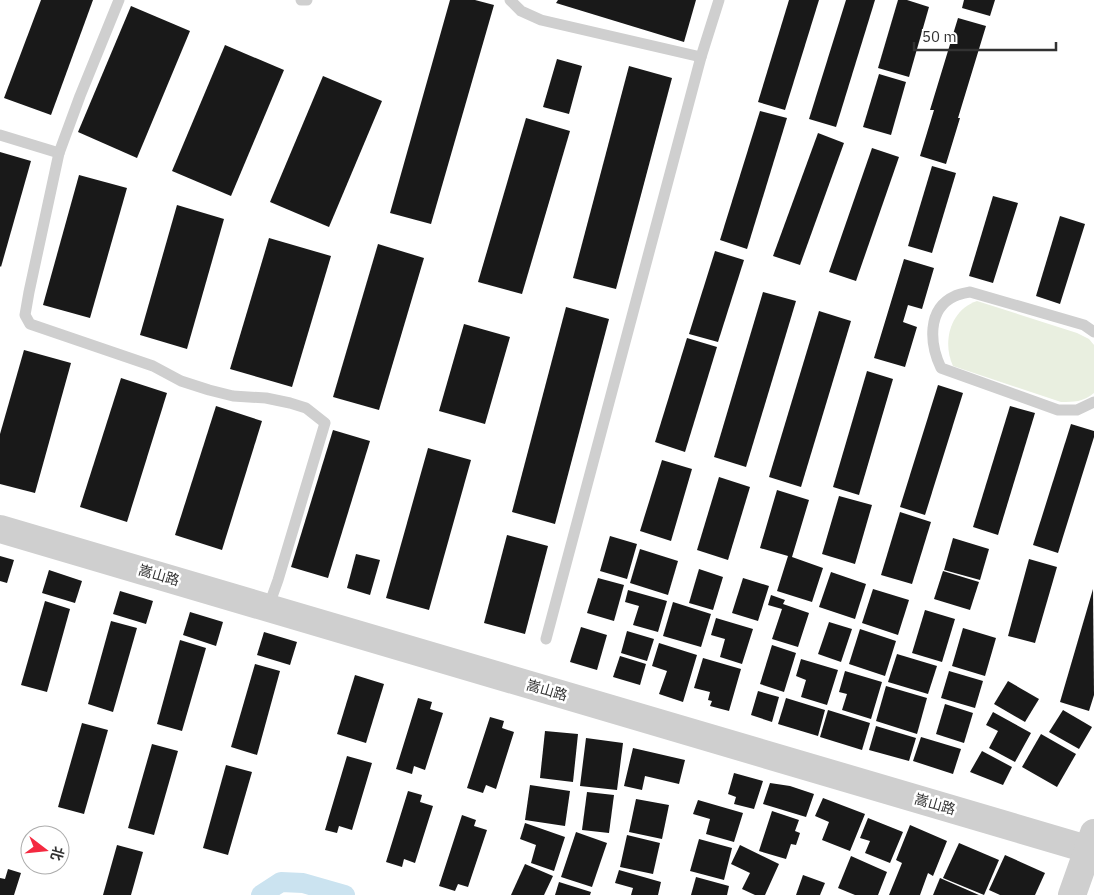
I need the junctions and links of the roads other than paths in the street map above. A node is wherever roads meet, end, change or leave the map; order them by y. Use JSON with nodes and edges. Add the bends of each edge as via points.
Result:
{"nodes":[{"id":1,"x":119,"y":0,"type":"edge"},
{"id":2,"x":301,"y":0,"type":"edge"},
{"id":3,"x":307,"y":0,"type":"edge"},
{"id":4,"x":510,"y":0,"type":"edge"},
{"id":5,"x":719,"y":0,"type":"edge"},
{"id":6,"x":701,"y":57,"type":"junction"},
{"id":7,"x":0,"y":135,"type":"edge"},
{"id":8,"x":59,"y":153,"type":"junction"},
{"id":9,"x":1094,"y":332,"type":"edge"},
{"id":10,"x":1094,"y":402,"type":"edge"},
{"id":11,"x":0,"y":529,"type":"edge"},
{"id":12,"x":268,"y":608,"type":"junction"},
{"id":13,"x":546,"y":639,"type":"dead end"},
{"id":14,"x":1092,"y":844,"type":"edge"},
{"id":15,"x":1072,"y":895,"type":"edge"}],
"edges":[{"from":1,"to":8,"type":"lane"},
{"from":2,"to":3,"type":"lane"},
{"from":4,"to":6,"type":"lane","via":[[521,11],[541,20]]},
{"from":5,"to":6,"type":"lane"},
{"from":6,"to":13,"type":"lane"},
{"from":7,"to":8,"type":"lane"},
{"from":8,"to":12,"type":"lane","via":[[25,314],[30,324],[153,366],[209,390],[248,398],[266,398],[306,408],[324,423]]},
{"from":9,"to":10,"type":"lane","via":[[1084,325],[970,292],[954,296],[940,308],[934,321],[932,340],[941,368],[1058,410],[1078,410]]},
{"from":11,"to":12,"type":"street","name":"嵩山路"},
{"from":12,"to":14,"type":"street","name":"嵩山路"},
{"from":14,"to":15,"type":"street"}]}
